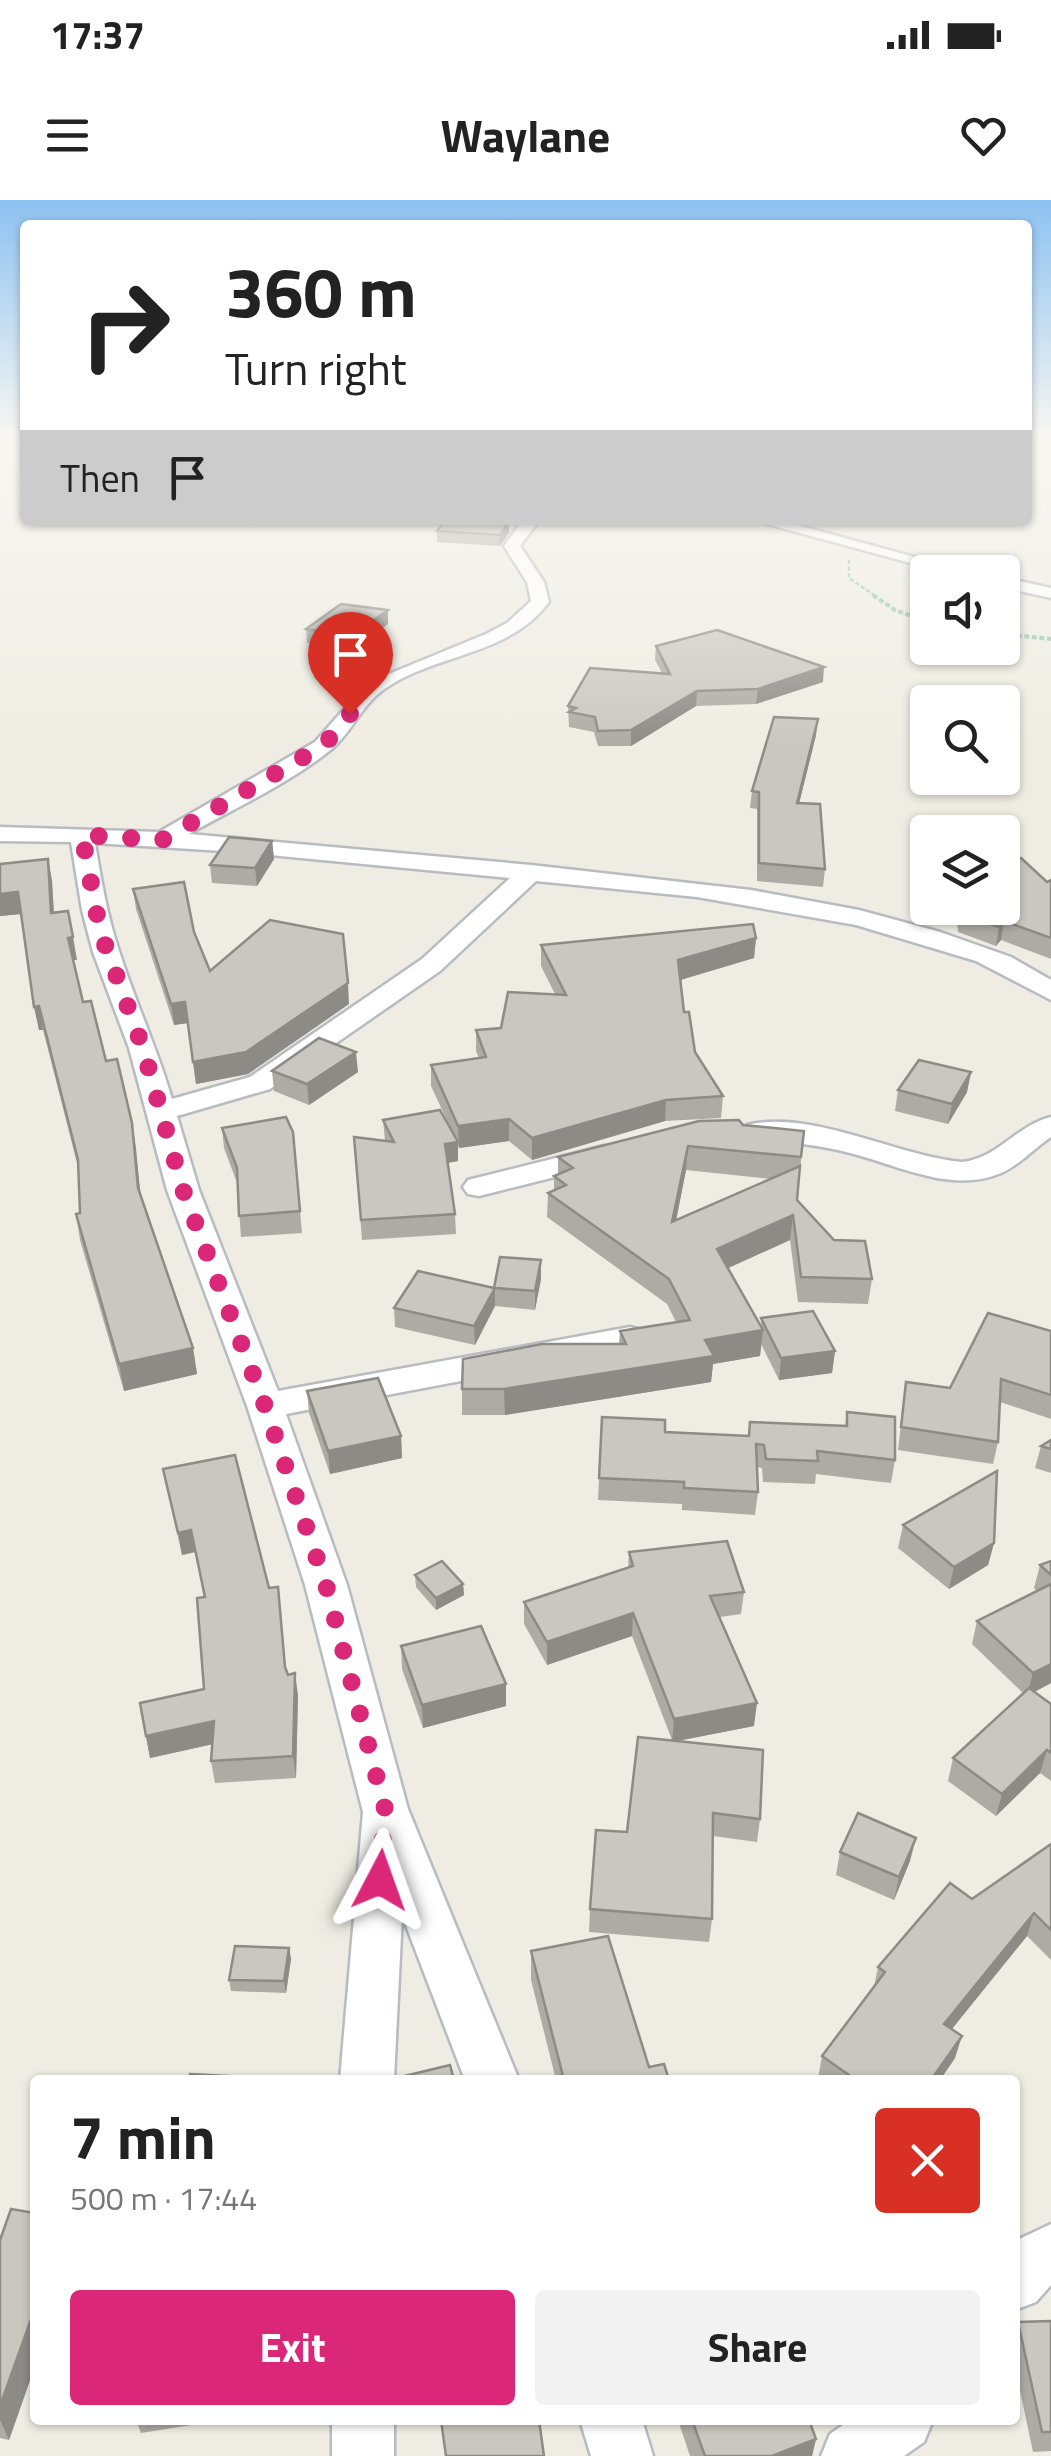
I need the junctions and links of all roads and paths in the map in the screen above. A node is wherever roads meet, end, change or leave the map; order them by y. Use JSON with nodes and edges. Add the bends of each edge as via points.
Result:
{"nodes":[{"id":1,"x":516,"y":540,"type":"edge"},
{"id":2,"x":836,"y":540,"type":"edge"},
{"id":3,"x":842,"y":542,"type":"junction"},
{"id":4,"x":910,"y":559,"type":"edge"},
{"id":5,"x":1020,"y":586,"type":"edge"},
{"id":6,"x":1051,"y":592,"type":"edge"},
{"id":7,"x":910,"y":615,"type":"edge"},
{"id":8,"x":1020,"y":636,"type":"edge"},
{"id":9,"x":1051,"y":639,"type":"edge"},
{"id":10,"x":0,"y":834,"type":"edge"},
{"id":11,"x":82,"y":835,"type":"junction"},
{"id":12,"x":162,"y":840,"type":"junction"},
{"id":13,"x":530,"y":872,"type":"junction"},
{"id":14,"x":1051,"y":992,"type":"edge"},
{"id":15,"x":159,"y":1112,"type":"junction"},
{"id":16,"x":1051,"y":1126,"type":"edge"},
{"id":17,"x":726,"y":1131,"type":"edge"},
{"id":18,"x":638,"y":1144,"type":"edge"},
{"id":19,"x":479,"y":1187,"type":"dead end"},
{"id":20,"x":630,"y":1338,"type":"edge"},
{"id":21,"x":265,"y":1406,"type":"junction"},
{"id":22,"x":385,"y":1809,"type":"junction"},
{"id":23,"x":367,"y":2075,"type":"edge"},
{"id":24,"x":490,"y":2075,"type":"edge"},
{"id":25,"x":1051,"y":2253,"type":"edge"},
{"id":26,"x":1020,"y":2274,"type":"edge"},
{"id":27,"x":362,"y":2425,"type":"edge"},
{"id":28,"x":612,"y":2425,"type":"edge"},
{"id":29,"x":895,"y":2425,"type":"edge"},
{"id":30,"x":364,"y":2456,"type":"edge"},
{"id":31,"x":622,"y":2456,"type":"edge"},
{"id":32,"x":852,"y":2456,"type":"edge"}],
"edges":[{"from":1,"to":12,"type":"street","via":[[514,556],[539,584],[540,602],[532,613],[367,690],[324,745]]},
{"from":2,"to":3,"type":"street"},
{"from":3,"to":4,"type":"street"},
{"from":3,"to":7,"type":"path","via":[[849,551],[848,578]]},
{"from":5,"to":6,"type":"street"},
{"from":8,"to":9,"type":"path"},
{"from":10,"to":11,"type":"street"},
{"from":11,"to":12,"type":"street"},
{"from":11,"to":15,"type":"street","via":[[94,910]]},
{"from":12,"to":13,"type":"street"},
{"from":13,"to":14,"type":"street","via":[[697,887],[848,913],[992,955]]},
{"from":13,"to":15,"type":"street","via":[[431,965],[260,1083]]},
{"from":15,"to":21,"type":"street"},
{"from":16,"to":17,"type":"street","via":[[984,1169],[957,1172],[844,1142]]},
{"from":18,"to":19,"type":"street"},
{"from":20,"to":21,"type":"street"},
{"from":21,"to":22,"type":"street","via":[[326,1585]]},
{"from":22,"to":23,"type":"street"},
{"from":22,"to":24,"type":"street"},
{"from":25,"to":26,"type":"street"},
{"from":27,"to":30,"type":"street"},
{"from":28,"to":31,"type":"street"},
{"from":29,"to":32,"type":"street"}]}
